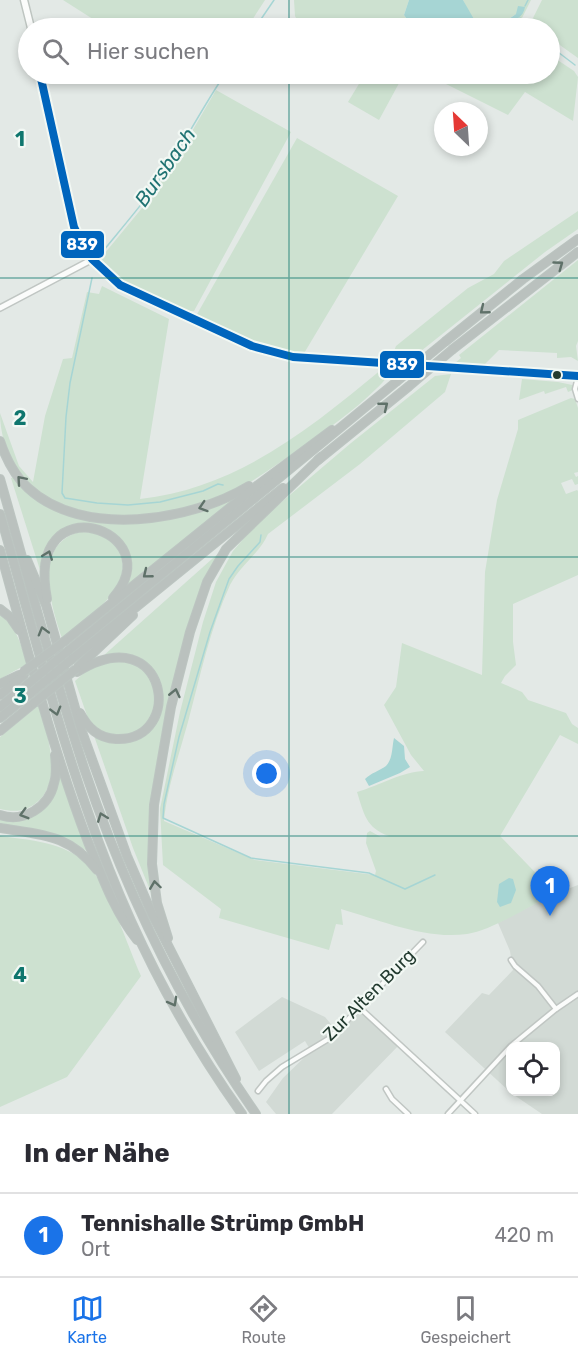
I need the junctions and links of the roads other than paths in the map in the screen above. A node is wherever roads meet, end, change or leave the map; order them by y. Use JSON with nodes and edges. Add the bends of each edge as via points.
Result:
{"nodes":[{"id":1,"x":24,"y":0,"type":"edge"},
{"id":2,"x":28,"y":18,"type":"edge"},
{"id":3,"x":42,"y":84,"type":"edge"},
{"id":4,"x":578,"y":239,"type":"edge"},
{"id":5,"x":578,"y":252,"type":"edge"},
{"id":6,"x":93,"y":259,"type":"junction"},
{"id":7,"x":0,"y":308,"type":"edge"},
{"id":8,"x":578,"y":376,"type":"edge"},
{"id":9,"x":578,"y":399,"type":"edge"},
{"id":10,"x":357,"y":415,"type":"junction"},
{"id":11,"x":0,"y":441,"type":"edge"},
{"id":12,"x":321,"y":458,"type":"junction"},
{"id":13,"x":291,"y":459,"type":"junction"},
{"id":14,"x":0,"y":479,"type":"edge"},
{"id":15,"x":0,"y":514,"type":"edge"},
{"id":16,"x":15,"y":530,"type":"junction"},
{"id":17,"x":0,"y":550,"type":"edge"},
{"id":18,"x":170,"y":579,"type":"junction"},
{"id":19,"x":0,"y":609,"type":"edge"},
{"id":20,"x":102,"y":611,"type":"junction"},
{"id":21,"x":54,"y":633,"type":"junction"},
{"id":22,"x":27,"y":647,"type":"junction"},
{"id":23,"x":70,"y":655,"type":"junction"},
{"id":24,"x":76,"y":670,"type":"junction"},
{"id":25,"x":24,"y":674,"type":"junction"},
{"id":26,"x":0,"y":684,"type":"edge"},
{"id":27,"x":0,"y":695,"type":"edge"},
{"id":28,"x":74,"y":701,"type":"junction"},
{"id":29,"x":0,"y":707,"type":"edge"},
{"id":30,"x":0,"y":718,"type":"edge"},
{"id":31,"x":51,"y":730,"type":"junction"},
{"id":32,"x":0,"y":731,"type":"edge"},
{"id":33,"x":0,"y":815,"type":"edge"},
{"id":34,"x":0,"y":828,"type":"edge"},
{"id":35,"x":102,"y":876,"type":"junction"},
{"id":36,"x":423,"y":942,"type":"dead end"},
{"id":37,"x":145,"y":951,"type":"junction"},
{"id":38,"x":511,"y":960,"type":"dead end"},
{"id":39,"x":176,"y":962,"type":"junction"},
{"id":40,"x":578,"y":994,"type":"edge"},
{"id":41,"x":360,"y":1008,"type":"junction"},
{"id":42,"x":556,"y":1009,"type":"junction"},
{"id":43,"x":517,"y":1042,"type":"edge"},
{"id":44,"x":506,"y":1052,"type":"edge"},
{"id":45,"x":386,"y":1089,"type":"dead end"},
{"id":46,"x":258,"y":1091,"type":"dead end"},
{"id":47,"x":244,"y":1097,"type":"junction"},
{"id":48,"x":459,"y":1100,"type":"junction"},
{"id":49,"x":242,"y":1114,"type":"edge"},
{"id":50,"x":256,"y":1114,"type":"edge"},
{"id":51,"x":408,"y":1114,"type":"edge"},
{"id":52,"x":448,"y":1114,"type":"edge"},
{"id":53,"x":475,"y":1114,"type":"edge"}],
"edges":[{"from":1,"to":2,"type":"main road"},
{"from":3,"to":6,"type":"main road","via":[[72,222]]},
{"from":4,"to":10,"type":"highway","one_way":true,"bridge":true},
{"from":12,"to":5,"type":"highway","one_way":true,"bridge":true},
{"from":6,"to":7,"type":"street"},
{"from":6,"to":8,"type":"main road","via":[[126,288],[226,335],[273,352],[311,359]]},
{"from":8,"to":9,"type":"street"},
{"from":10,"to":13,"type":"highway"},
{"from":10,"to":23,"type":"highway"},
{"from":13,"to":11,"type":"highway","one_way":true,"via":[[235,495],[201,508],[164,517],[122,519],[79,513],[37,495],[13,471]]},
{"from":12,"to":18,"type":"highway"},
{"from":39,"to":12,"type":"highway","one_way":true,"via":[[158,903],[152,864],[154,805],[171,707],[190,632],[207,582],[226,549]]},
{"from":13,"to":20,"type":"highway","one_way":true},
{"from":14,"to":16,"type":"highway"},
{"from":15,"to":37,"type":"highway","one_way":true,"via":[[88,815]]},
{"from":16,"to":21,"type":"highway"},
{"from":47,"to":16,"type":"highway","one_way":true,"via":[[167,967],[107,831],[77,745]]},
{"from":17,"to":22,"type":"highway"},
{"from":18,"to":23,"type":"highway"},
{"from":18,"to":24,"type":"highway"},
{"from":19,"to":22,"type":"highway","via":[[15,623]]},
{"from":21,"to":20,"type":"highway","one_way":true,"via":[[44,563],[58,537],[69,530],[92,527],[104,531],[121,545],[126,556],[125,580]]},
{"from":20,"to":25,"type":"highway","bridge":true},
{"from":21,"to":28,"type":"highway"},
{"from":22,"to":31,"type":"highway"},
{"from":23,"to":29,"type":"highway","bridge":true},
{"from":23,"to":30,"type":"highway","bridge":true},
{"from":24,"to":28,"type":"highway","via":[[111,657],[135,660],[152,675],[160,696],[147,728],[123,739],[96,733],[86,724]]},
{"from":24,"to":32,"type":"highway","bridge":true},
{"from":25,"to":26,"type":"highway"},
{"from":25,"to":27,"type":"highway"},
{"from":28,"to":39,"type":"highway","via":[[127,856]]},
{"from":31,"to":33,"type":"highway","one_way":true,"via":[[56,768],[51,794],[38,810],[27,815]]},
{"from":31,"to":35,"type":"highway"},
{"from":34,"to":35,"type":"highway","via":[[72,845]]},
{"from":35,"to":37,"type":"highway","via":[[126,927]]},
{"from":36,"to":41,"type":"street","name":"Zur Alten Burg"},
{"from":37,"to":49,"type":"highway","one_way":true,"via":[[193,1039]]},
{"from":38,"to":42,"type":"street"},
{"from":39,"to":47,"type":"highway"},
{"from":40,"to":42,"type":"street"},
{"from":41,"to":46,"type":"street","name":"Zur Alten Burg","via":[[330,1038],[282,1067]]},
{"from":41,"to":48,"type":"street"},
{"from":42,"to":43,"type":"street"},
{"from":44,"to":48,"type":"street"},
{"from":45,"to":51,"type":"street"},
{"from":47,"to":50,"type":"highway"},
{"from":48,"to":52,"type":"street"},
{"from":48,"to":53,"type":"street"}]}
